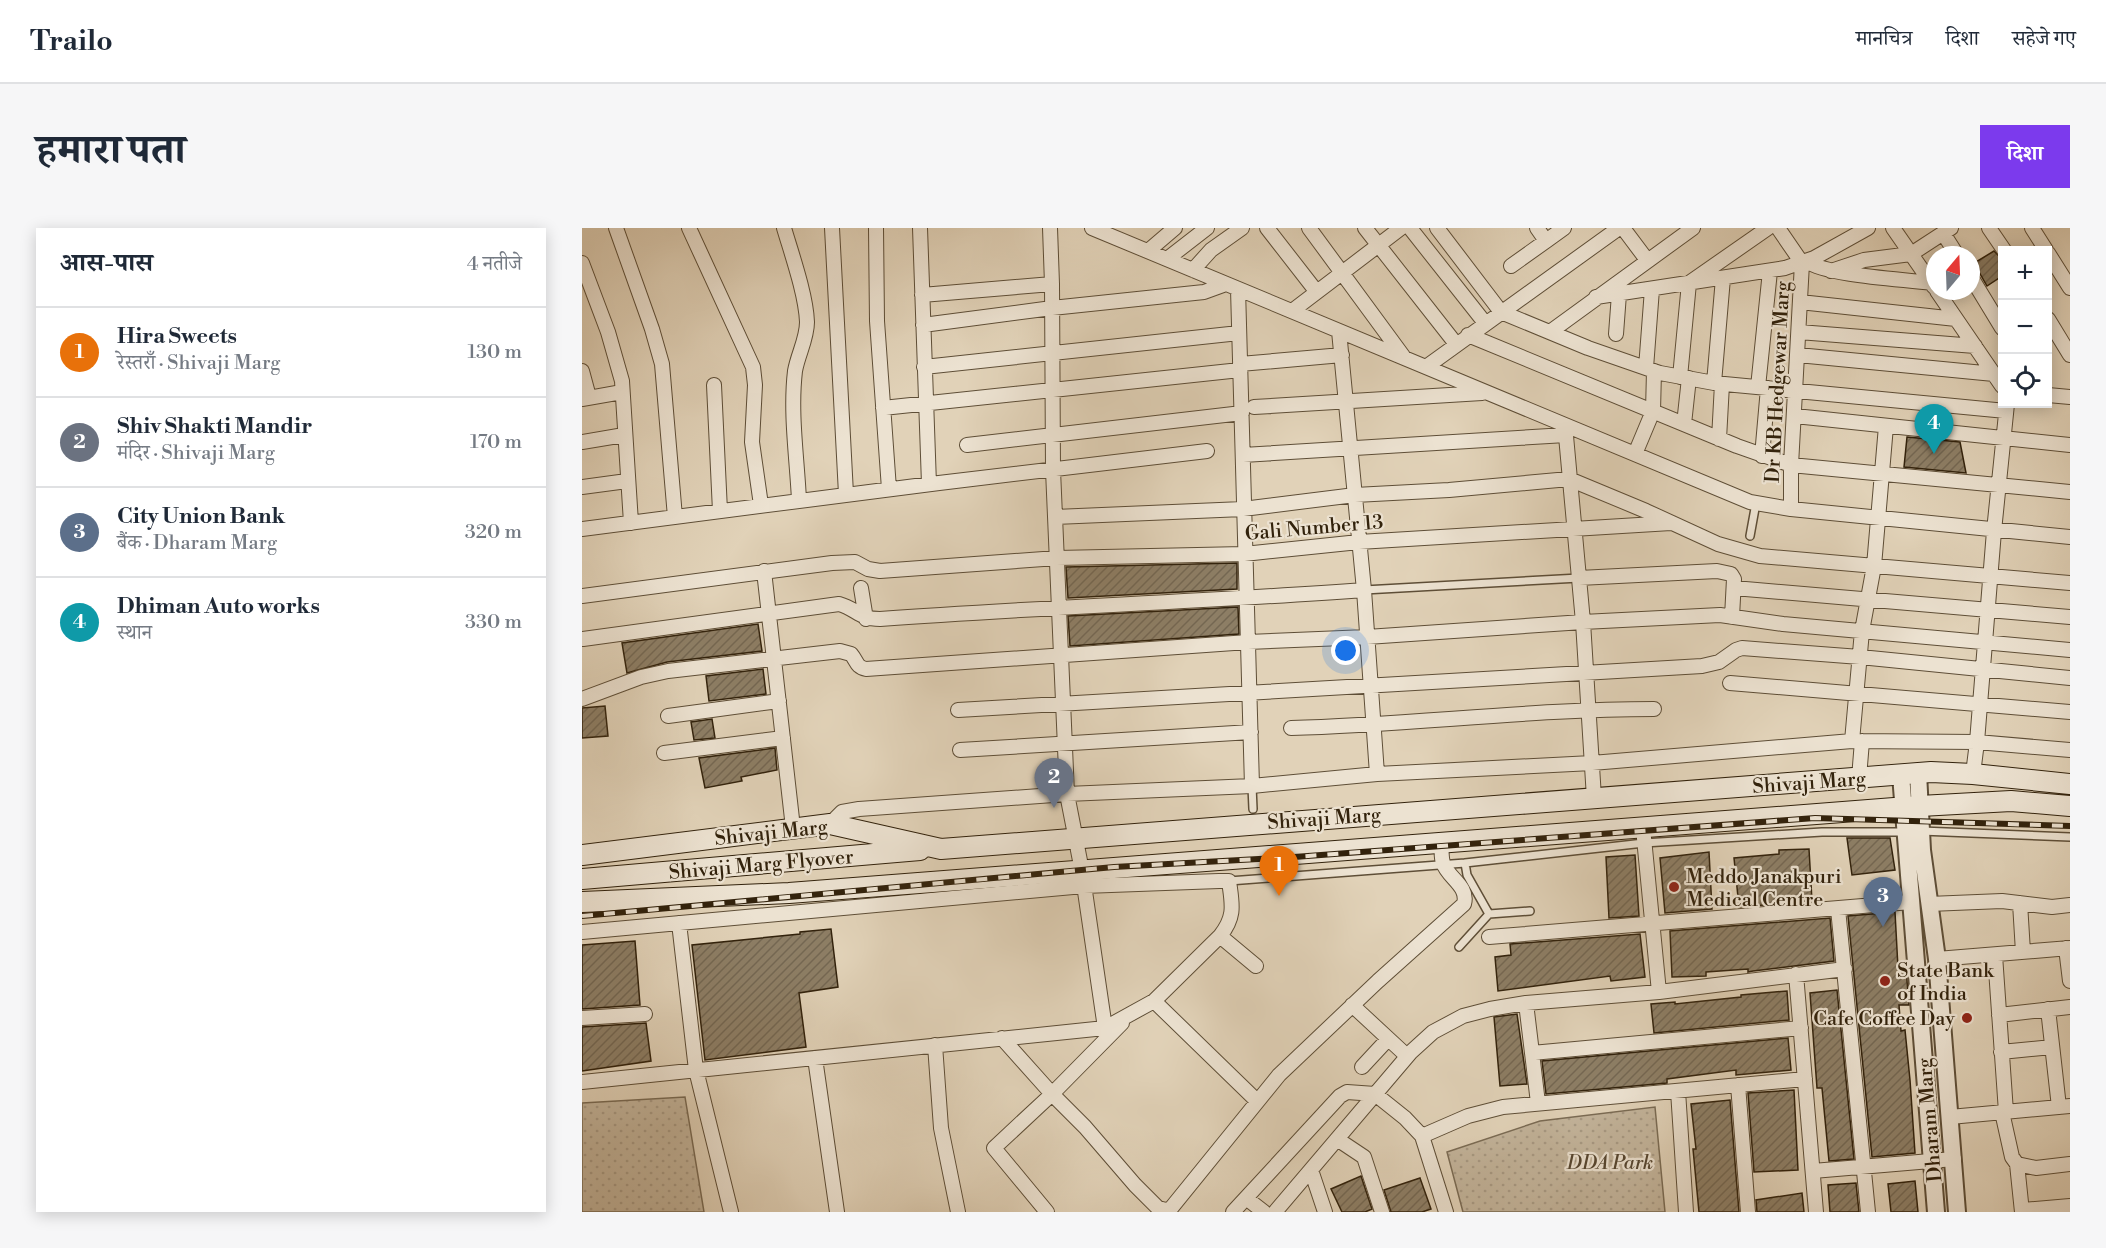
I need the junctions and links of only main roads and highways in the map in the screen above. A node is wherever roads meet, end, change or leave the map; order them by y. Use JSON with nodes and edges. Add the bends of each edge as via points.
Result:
{"nodes":[{"id":1,"x":2070,"y":784,"type":"edge"},
{"id":2,"x":2070,"y":806,"type":"edge"},
{"id":3,"x":1365,"y":815,"type":"junction"},
{"id":4,"x":1368,"y":848,"type":"junction"},
{"id":5,"x":941,"y":849,"type":"junction"},
{"id":6,"x":582,"y":855,"type":"edge"},
{"id":7,"x":582,"y":879,"type":"edge"},
{"id":8,"x":582,"y":902,"type":"edge"}],
"edges":[{"from":1,"to":3,"type":"main road","name":"Shivaji Marg","via":[[1972,774],[1909,774]]},
{"from":2,"to":4,"type":"main road","name":"Shivaji Marg","via":[[2011,801],[1912,806],[1643,836]]},
{"from":3,"to":4,"type":"main road"},
{"from":3,"to":5,"type":"main road","name":"Shivaji Marg"},
{"from":4,"to":8,"type":"main road","name":"Shivaji Marg","via":[[1216,861],[1083,879]]},
{"from":5,"to":6,"type":"main road","name":"Shivaji Marg","via":[[830,824]]},
{"from":5,"to":7,"type":"main road","name":"Shivaji Marg Flyover"}]}
